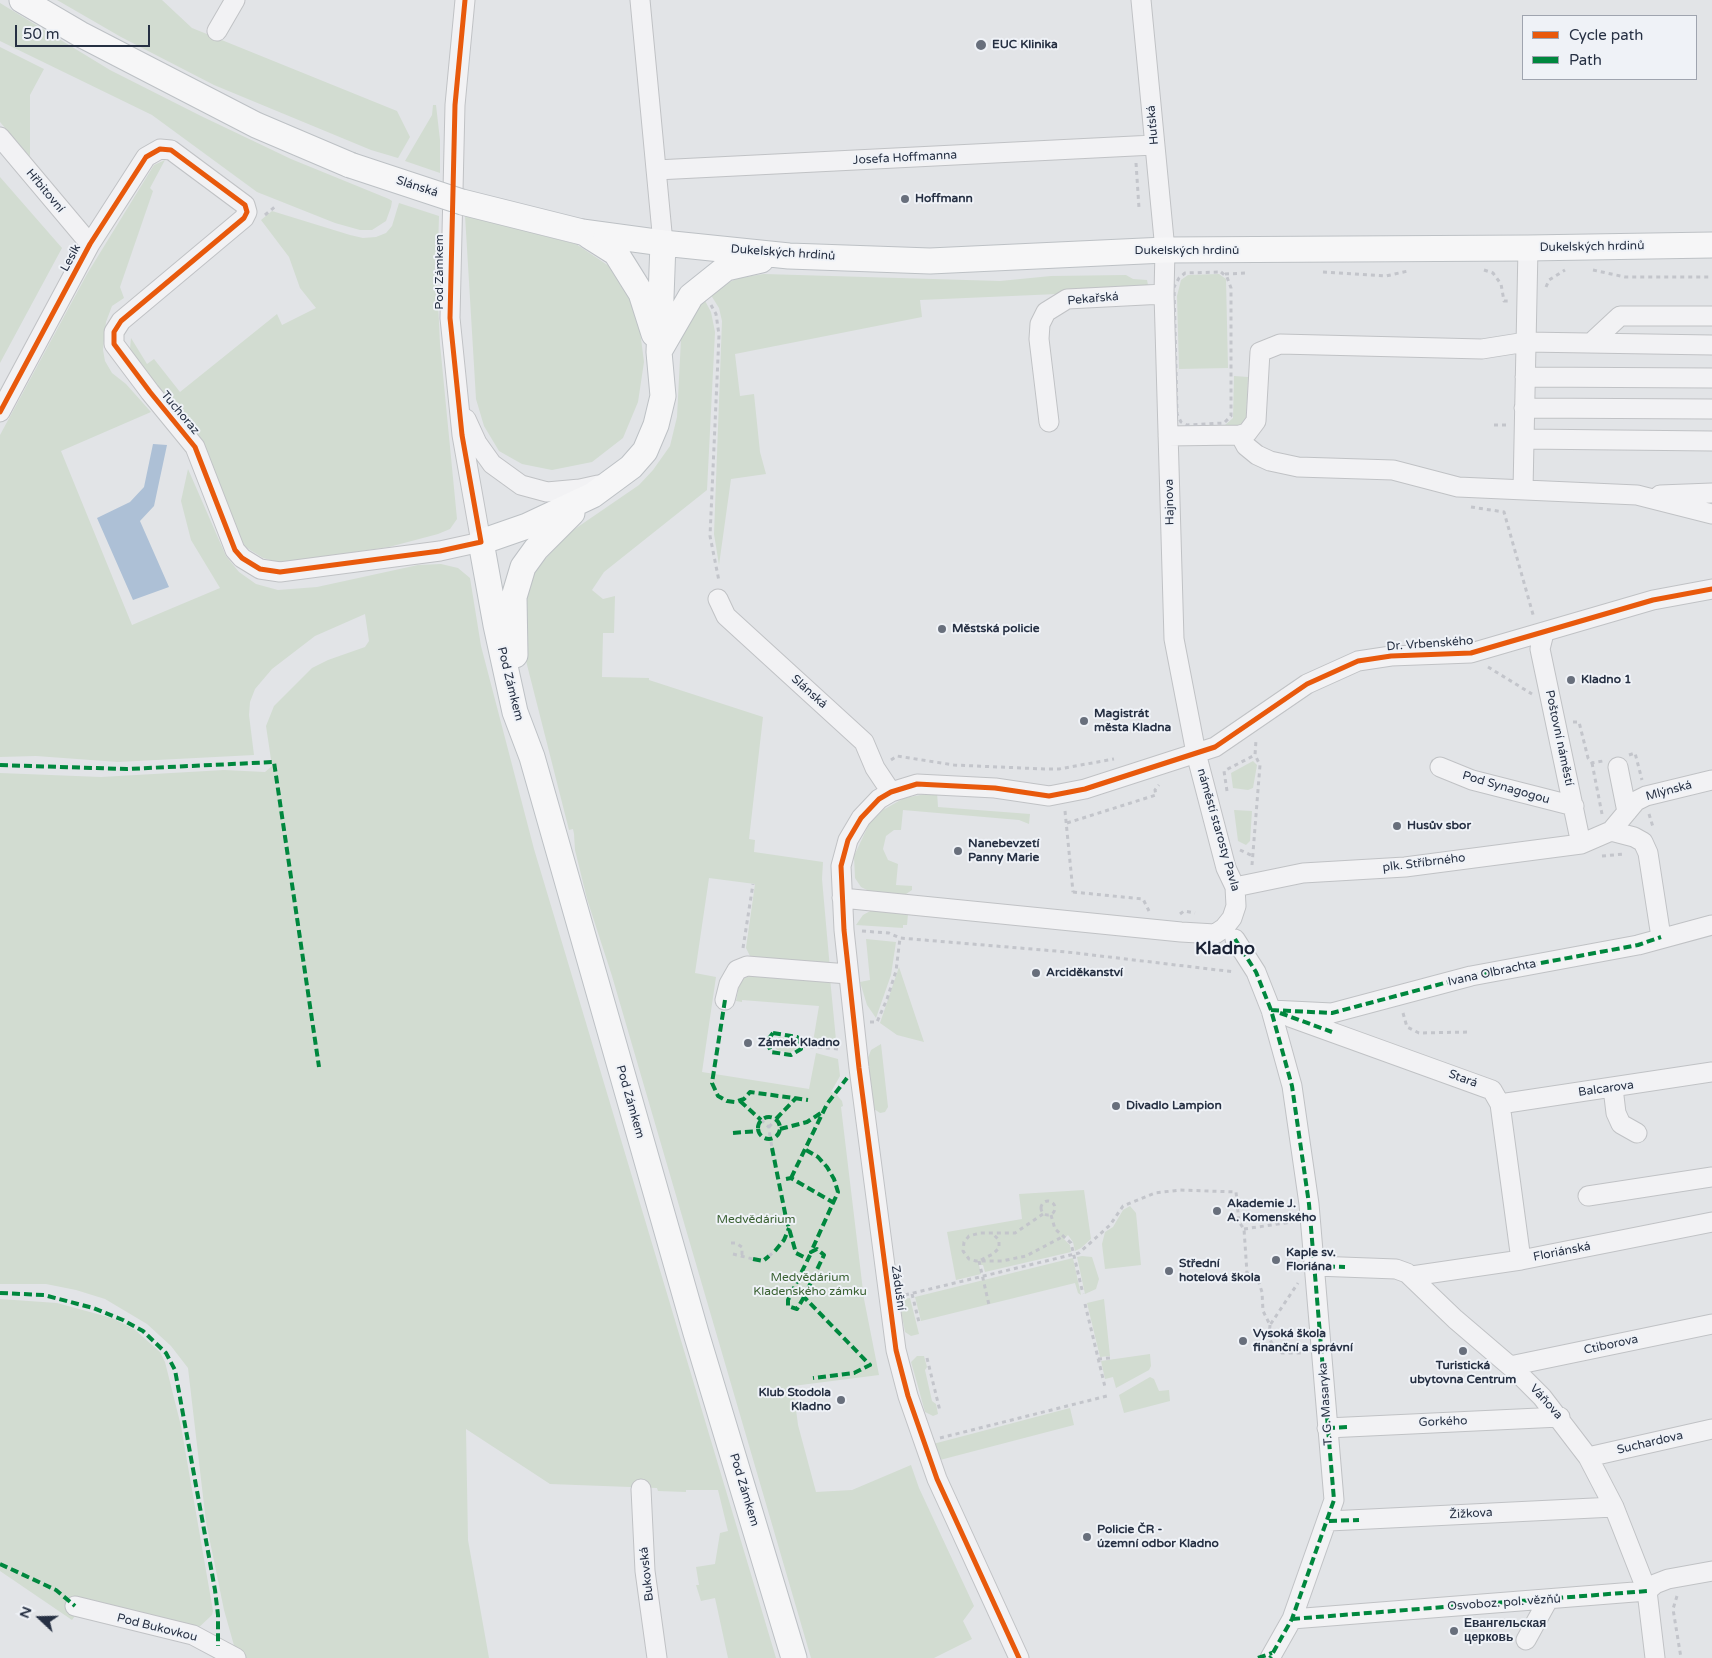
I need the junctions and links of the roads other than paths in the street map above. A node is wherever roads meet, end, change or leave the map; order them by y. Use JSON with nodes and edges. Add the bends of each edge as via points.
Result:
{"nodes":[{"id":1,"x":22,"y":0,"type":"edge"},
{"id":2,"x":235,"y":0,"type":"edge"},
{"id":3,"x":465,"y":0,"type":"edge"},
{"id":4,"x":640,"y":0,"type":"edge"},
{"id":5,"x":1141,"y":0,"type":"edge"},
{"id":6,"x":217,"y":32,"type":"dead end"},
{"id":7,"x":0,"y":137,"type":"edge"},
{"id":8,"x":1154,"y":145,"type":"junction"},
{"id":9,"x":184,"y":158,"type":"joint"},
{"id":10,"x":656,"y":170,"type":"junction"},
{"id":11,"x":582,"y":232,"type":"junction"},
{"id":12,"x":663,"y":243,"type":"junction"},
{"id":13,"x":90,"y":244,"type":"junction"},
{"id":14,"x":1712,"y":245,"type":"edge"},
{"id":15,"x":1528,"y":248,"type":"junction"},
{"id":16,"x":1165,"y":250,"type":"junction"},
{"id":17,"x":783,"y":255,"type":"junction"},
{"id":18,"x":1164,"y":294,"type":"junction"},
{"id":19,"x":1712,"y":316,"type":"edge"},
{"id":20,"x":1526,"y":342,"type":"junction"},
{"id":21,"x":1591,"y":343,"type":"junction"},
{"id":22,"x":1712,"y":345,"type":"edge"},
{"id":23,"x":659,"y":352,"type":"junction"},
{"id":24,"x":1525,"y":377,"type":"junction"},
{"id":25,"x":1712,"y":378,"type":"edge"},
{"id":26,"x":458,"y":400,"type":"junction"},
{"id":27,"x":1524,"y":408,"type":"junction"},
{"id":28,"x":1712,"y":408,"type":"edge"},
{"id":29,"x":0,"y":412,"type":"edge"},
{"id":30,"x":1049,"y":422,"type":"dead end"},
{"id":31,"x":1240,"y":435,"type":"junction"},
{"id":32,"x":1168,"y":436,"type":"junction"},
{"id":33,"x":1524,"y":439,"type":"junction"},
{"id":34,"x":1712,"y":440,"type":"edge"},
{"id":35,"x":616,"y":479,"type":"junction"},
{"id":36,"x":1523,"y":490,"type":"junction"},
{"id":37,"x":1712,"y":493,"type":"edge"},
{"id":38,"x":592,"y":495,"type":"junction"},
{"id":39,"x":1636,"y":495,"type":"junction"},
{"id":40,"x":1712,"y":514,"type":"edge"},
{"id":41,"x":481,"y":542,"type":"junction"},
{"id":42,"x":1712,"y":589,"type":"edge"},
{"id":43,"x":718,"y":599,"type":"road end"},
{"id":44,"x":1544,"y":633,"type":"junction"},
{"id":45,"x":1196,"y":752,"type":"junction"},
{"id":46,"x":532,"y":756,"type":"junction"},
{"id":47,"x":1618,"y":761,"type":"road end"},
{"id":48,"x":1440,"y":767,"type":"dead end"},
{"id":49,"x":1712,"y":780,"type":"edge"},
{"id":50,"x":891,"y":792,"type":"junction"},
{"id":51,"x":1574,"y":806,"type":"junction"},
{"id":52,"x":1627,"y":812,"type":"junction"},
{"id":53,"x":1606,"y":822,"type":"junction"},
{"id":54,"x":1588,"y":850,"type":"junction"},
{"id":55,"x":1235,"y":887,"type":"junction"},
{"id":56,"x":842,"y":898,"type":"junction"},
{"id":57,"x":1712,"y":925,"type":"edge"},
{"id":58,"x":1661,"y":937,"type":"junction"},
{"id":59,"x":1235,"y":939,"type":"dead end"},
{"id":60,"x":848,"y":974,"type":"junction"},
{"id":61,"x":725,"y":1000,"type":"dead end"},
{"id":62,"x":1271,"y":1010,"type":"junction"},
{"id":63,"x":1712,"y":1072,"type":"edge"},
{"id":64,"x":1612,"y":1088,"type":"junction"},
{"id":65,"x":1500,"y":1104,"type":"junction"},
{"id":66,"x":1637,"y":1132,"type":"dead end"},
{"id":67,"x":1712,"y":1178,"type":"edge"},
{"id":68,"x":1588,"y":1196,"type":"dead end"},
{"id":69,"x":1712,"y":1222,"type":"edge"},
{"id":70,"x":1521,"y":1260,"type":"junction"},
{"id":71,"x":1315,"y":1270,"type":"junction"},
{"id":72,"x":1412,"y":1276,"type":"junction"},
{"id":73,"x":1712,"y":1324,"type":"edge"},
{"id":74,"x":1510,"y":1366,"type":"junction"},
{"id":75,"x":1560,"y":1417,"type":"junction"},
{"id":76,"x":1327,"y":1428,"type":"junction"},
{"id":77,"x":1712,"y":1429,"type":"edge"},
{"id":78,"x":1588,"y":1456,"type":"junction"},
{"id":79,"x":640,"y":1489,"type":"dead end"},
{"id":80,"x":1614,"y":1507,"type":"junction"},
{"id":81,"x":1328,"y":1521,"type":"junction"},
{"id":82,"x":1712,"y":1571,"type":"edge"},
{"id":83,"x":1647,"y":1591,"type":"junction"},
{"id":84,"x":1548,"y":1600,"type":"junction"},
{"id":85,"x":75,"y":1606,"type":"dead end"},
{"id":86,"x":1292,"y":1620,"type":"junction"},
{"id":87,"x":1526,"y":1640,"type":"dead end"},
{"id":88,"x":655,"y":1656,"type":"edge"},
{"id":89,"x":1266,"y":1656,"type":"edge"},
{"id":90,"x":236,"y":1658,"type":"edge"},
{"id":91,"x":794,"y":1658,"type":"edge"},
{"id":92,"x":1019,"y":1658,"type":"edge"},
{"id":93,"x":1655,"y":1658,"type":"edge"}],
"edges":[{"from":1,"to":11,"type":"main road","name":"Slánská","bridge":true,"via":[[80,34],[248,120],[350,165],[462,202]]},
{"from":2,"to":6,"type":"street"},
{"from":3,"to":26,"type":"street","name":"Pod Zámkem","via":[[454,105],[450,223],[450,318]]},
{"from":4,"to":10,"type":"street"},
{"from":5,"to":8,"type":"street","name":"Huťská"},
{"from":7,"to":13,"type":"street","name":"Hřbitovní"},
{"from":8,"to":10,"type":"street","name":"Josefa Hoffmanna"},
{"from":8,"to":16,"type":"street","name":"Huťská"},
{"from":9,"to":13,"type":"street","name":"Lesík","via":[[165,148],[150,153]]},
{"from":9,"to":41,"type":"street","name":"Tuchoraz","via":[[245,206],[247,212],[244,218],[121,321],[114,332],[114,344],[195,447],[235,550],[251,565],[280,572],[440,551]]},
{"from":10,"to":12,"type":"street"},
{"from":11,"to":12,"type":"main road","name":"Slánská"},
{"from":11,"to":23,"type":"main road","via":[[616,253],[626,268],[641,293]]},
{"from":12,"to":17,"type":"main road","name":"Dukelských hrdinů"},
{"from":12,"to":23,"type":"main road","name":"Pod Zámkem"},
{"from":13,"to":29,"type":"street","name":"Lesík"},
{"from":14,"to":15,"type":"main road","name":"Dukelských hrdinů"},
{"from":15,"to":16,"type":"main road","name":"Dukelských hrdinů"},
{"from":15,"to":20,"type":"street"},
{"from":16,"to":17,"type":"main road","name":"Dukelských hrdinů","via":[[930,260]]},
{"from":16,"to":18,"type":"street","name":"Hajnova"},
{"from":17,"to":23,"type":"main road","via":[[726,268],[691,296]]},
{"from":18,"to":30,"type":"street","name":"Pekařská","via":[[1067,299],[1046,312],[1038,339]]},
{"from":18,"to":32,"type":"street","name":"Hajnova"},
{"from":19,"to":21,"type":"street","via":[[1620,316]]},
{"from":20,"to":21,"type":"street"},
{"from":20,"to":24,"type":"street"},
{"from":20,"to":31,"type":"street","via":[[1482,349],[1280,344],[1260,352],[1256,421],[1247,433]]},
{"from":21,"to":22,"type":"street"},
{"from":23,"to":35,"type":"main road","name":"Pod Zámkem","via":[[663,396],[656,425],[645,451]]},
{"from":24,"to":25,"type":"street"},
{"from":24,"to":27,"type":"street"},
{"from":26,"to":35,"type":"street","name":"Pod Zámkem","via":[[484,454],[500,472],[521,485],[547,492],[564,491]]},
{"from":26,"to":41,"type":"street","name":"Pod Zámkem"},
{"from":27,"to":28,"type":"street"},
{"from":27,"to":33,"type":"street"},
{"from":31,"to":32,"type":"street"},
{"from":31,"to":36,"type":"street","via":[[1257,456],[1284,465],[1384,469],[1458,487]]},
{"from":32,"to":45,"type":"street","name":"Hajnova","via":[[1174,639]]},
{"from":33,"to":34,"type":"street"},
{"from":33,"to":36,"type":"street"},
{"from":35,"to":38,"type":"main road","name":"Pod Zámkem"},
{"from":36,"to":39,"type":"street"},
{"from":37,"to":39,"type":"street"},
{"from":38,"to":41,"type":"main road","name":"Pod Zámkem","via":[[527,526]]},
{"from":38,"to":46,"type":"main road","via":[[536,549],[523,567],[514,596],[516,664]]},
{"from":39,"to":40,"type":"street"},
{"from":41,"to":46,"type":"main road","name":"Pod Zámkem","via":[[515,712]]},
{"from":42,"to":44,"type":"street","name":"Dr. Vrbenského","via":[[1645,602]]},
{"from":43,"to":50,"type":"street","name":"Slánská","via":[[726,616],[864,742],[876,770]]},
{"from":44,"to":45,"type":"street","name":"Dr. Vrbenského","via":[[1470,653],[1390,656],[1358,661],[1307,684],[1216,747]]},
{"from":44,"to":51,"type":"street","name":"Poštovní náměstí","via":[[1540,649]]},
{"from":45,"to":50,"type":"street","name":"náměstí starosty Pavla","via":[[1049,796],[939,784],[917,784]]},
{"from":45,"to":55,"type":"street","name":"náměstí starosty Pavla","via":[[1226,868]]},
{"from":46,"to":91,"type":"main road","name":"Pod Zámkem","via":[[696,1333]]},
{"from":47,"to":52,"type":"street"},
{"from":48,"to":51,"type":"street","name":"Pod Synagogou","via":[[1472,780]]},
{"from":49,"to":52,"type":"street","name":"Mlýnská","via":[[1646,796],[1636,801]]},
{"from":50,"to":56,"type":"street","name":"náměstí starosty Pavla","via":[[861,818],[848,840],[841,866]]},
{"from":51,"to":54,"type":"street","name":"Poštovní náměstí"},
{"from":52,"to":53,"type":"street","name":"Mlýnská"},
{"from":53,"to":54,"type":"street","name":"plk. Stříbrného"},
{"from":53,"to":58,"type":"street","via":[[1643,842],[1648,853]]},
{"from":54,"to":55,"type":"street","name":"plk. Stříbrného","via":[[1303,873]]},
{"from":55,"to":56,"type":"street","name":"náměstí starosty Pavla","via":[[1237,898],[1232,918],[1215,934]]},
{"from":56,"to":60,"type":"street","name":"Zádušní"},
{"from":57,"to":58,"type":"street","name":"Ivana Olbrachta"},
{"from":58,"to":62,"type":"street","name":"Ivana Olbrachta","via":[[1638,945],[1472,976],[1332,1013]]},
{"from":59,"to":62,"type":"street","name":"T. G. Masaryka","via":[[1256,972]]},
{"from":60,"to":61,"type":"street","via":[[747,966],[737,970]]},
{"from":60,"to":92,"type":"street","name":"Zádušní","via":[[901,1372],[923,1443],[951,1514]]},
{"from":62,"to":65,"type":"street","name":"Stará","via":[[1492,1090]]},
{"from":62,"to":71,"type":"street","name":"T. G. Masaryka","via":[[1292,1086]]},
{"from":63,"to":64,"type":"street","name":"Balcarova"},
{"from":64,"to":65,"type":"street","name":"Balcarova"},
{"from":64,"to":66,"type":"street","via":[[1621,1124]]},
{"from":65,"to":70,"type":"street"},
{"from":67,"to":68,"type":"street"},
{"from":69,"to":70,"type":"street","name":"Floriánská"},
{"from":70,"to":72,"type":"street","name":"Floriánská"},
{"from":71,"to":72,"type":"street","name":"Váňova","via":[[1345,1267],[1396,1269]]},
{"from":71,"to":76,"type":"street","name":"T. G. Masaryka"},
{"from":72,"to":74,"type":"street","name":"Váňova","via":[[1455,1319]]},
{"from":73,"to":74,"type":"street","name":"Ctiborova"},
{"from":74,"to":75,"type":"street","name":"Váňova"},
{"from":75,"to":76,"type":"street","name":"Gorkého"},
{"from":75,"to":78,"type":"street","name":"Váňova"},
{"from":76,"to":81,"type":"street","name":"T. G. Masaryka","via":[[1334,1500]]},
{"from":77,"to":78,"type":"street","name":"Suchardova"},
{"from":78,"to":80,"type":"street","name":"Váňova"},
{"from":79,"to":88,"type":"street","name":"Bukovská"},
{"from":80,"to":81,"type":"street","name":"Žižkova"},
{"from":80,"to":83,"type":"street","name":"Váňova"},
{"from":81,"to":86,"type":"street","name":"T. G. Masaryka"},
{"from":82,"to":83,"type":"street","name":"Osvoboz. pol. vězňů","via":[[1668,1579]]},
{"from":83,"to":84,"type":"street","name":"Osvoboz. pol. vězňů"},
{"from":83,"to":93,"type":"street","name":"Váňova"},
{"from":84,"to":86,"type":"street","name":"Osvoboz. pol. vězňů"},
{"from":84,"to":87,"type":"street"},
{"from":85,"to":90,"type":"street","name":"Pod Bukovkou","via":[[194,1635]]},
{"from":86,"to":89,"type":"street","name":"T. G. Masaryka"}]}
